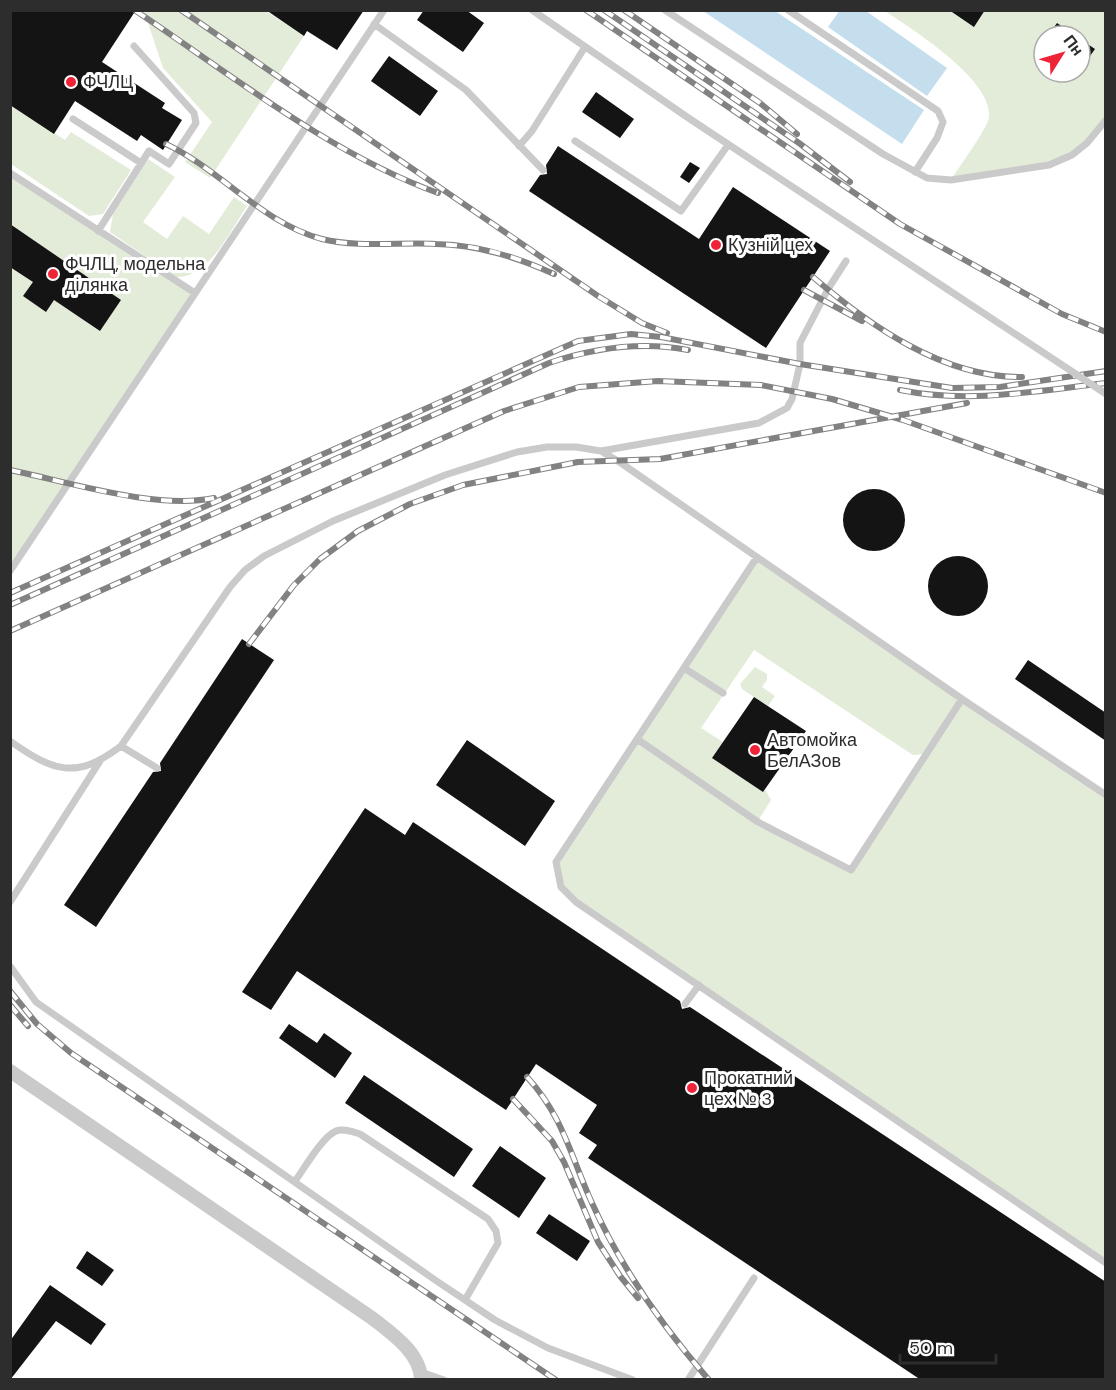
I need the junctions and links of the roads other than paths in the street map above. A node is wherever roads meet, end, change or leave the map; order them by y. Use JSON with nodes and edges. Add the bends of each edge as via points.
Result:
{"nodes":[{"id":1,"x":384,"y":10,"type":"edge"},
{"id":2,"x":532,"y":10,"type":"edge"},
{"id":3,"x":665,"y":10,"type":"edge"},
{"id":4,"x":788,"y":10,"type":"edge"},
{"id":5,"x":374,"y":24,"type":"junction"},
{"id":6,"x":134,"y":46,"type":"dead end"},
{"id":7,"x":585,"y":47,"type":"junction"},
{"id":8,"x":73,"y":119,"type":"dead end"},
{"id":9,"x":1106,"y":120,"type":"edge"},
{"id":10,"x":575,"y":141,"type":"dead end"},
{"id":11,"x":728,"y":145,"type":"junction"},
{"id":12,"x":519,"y":146,"type":"junction"},
{"id":13,"x":141,"y":163,"type":"junction"},
{"id":14,"x":543,"y":170,"type":"dead end"},
{"id":15,"x":915,"y":172,"type":"junction"},
{"id":16,"x":10,"y":173,"type":"edge"},
{"id":17,"x":98,"y":231,"type":"junction"},
{"id":18,"x":846,"y":261,"type":"dead end"},
{"id":19,"x":195,"y":293,"type":"junction"},
{"id":20,"x":1106,"y":394,"type":"edge"},
{"id":21,"x":601,"y":451,"type":"junction"},
{"id":22,"x":757,"y":557,"type":"junction"},
{"id":23,"x":10,"y":571,"type":"edge"},
{"id":24,"x":684,"y":668,"type":"junction"},
{"id":25,"x":723,"y":693,"type":"dead end"},
{"id":26,"x":963,"y":699,"type":"junction"},
{"id":27,"x":637,"y":739,"type":"junction"},
{"id":28,"x":10,"y":741,"type":"edge"},
{"id":29,"x":121,"y":746,"type":"junction"},
{"id":30,"x":100,"y":761,"type":"junction"},
{"id":31,"x":157,"y":768,"type":"dead end"},
{"id":32,"x":1106,"y":795,"type":"edge"},
{"id":33,"x":10,"y":902,"type":"edge"},
{"id":34,"x":10,"y":966,"type":"edge"},
{"id":35,"x":699,"y":985,"type":"junction"},
{"id":36,"x":685,"y":1004,"type":"dead end"},
{"id":37,"x":10,"y":1071,"type":"edge"},
{"id":38,"x":295,"y":1181,"type":"junction"},
{"id":39,"x":1106,"y":1263,"type":"edge"},
{"id":40,"x":754,"y":1278,"type":"dead end"},
{"id":41,"x":465,"y":1300,"type":"junction"},
{"id":42,"x":421,"y":1376,"type":"edge"},
{"id":43,"x":444,"y":1380,"type":"edge"},
{"id":44,"x":633,"y":1380,"type":"edge"},
{"id":45,"x":688,"y":1380,"type":"edge"}],
"edges":[{"from":1,"to":5,"type":"lane"},
{"from":2,"to":7,"type":"lane"},
{"from":3,"to":15,"type":"lane"},
{"from":4,"to":15,"type":"lane","via":[[938,111],[943,122],[937,138]]},
{"from":5,"to":12,"type":"lane","via":[[466,90]]},
{"from":5,"to":19,"type":"lane"},
{"from":6,"to":13,"type":"lane","via":[[194,113],[196,123],[169,164],[148,151]]},
{"from":7,"to":11,"type":"lane"},
{"from":7,"to":12,"type":"lane","via":[[532,132]]},
{"from":8,"to":13,"type":"lane"},
{"from":9,"to":15,"type":"lane","via":[[1072,155],[1049,165],[951,180],[927,178]]},
{"from":10,"to":11,"type":"lane","via":[[681,211]]},
{"from":11,"to":20,"type":"lane","bridge":true},
{"from":12,"to":14,"type":"lane"},
{"from":13,"to":17,"type":"lane"},
{"from":16,"to":17,"type":"lane"},
{"from":17,"to":19,"type":"lane"},
{"from":18,"to":21,"type":"lane","via":[[800,343],[800,364],[787,408],[759,423]]},
{"from":19,"to":23,"type":"lane"},
{"from":21,"to":22,"type":"lane"},
{"from":21,"to":29,"type":"lane","via":[[547,447],[506,456],[446,475],[333,521],[264,556],[230,587]]},
{"from":22,"to":24,"type":"lane"},
{"from":22,"to":26,"type":"lane"},
{"from":24,"to":25,"type":"lane"},
{"from":24,"to":27,"type":"lane"},
{"from":26,"to":27,"type":"lane","via":[[851,870],[758,822]]},
{"from":26,"to":32,"type":"lane"},
{"from":27,"to":35,"type":"lane","via":[[556,862],[561,887],[576,902]]},
{"from":28,"to":30,"type":"lane","via":[[40,762],[61,769],[84,768]]},
{"from":29,"to":30,"type":"lane"},
{"from":29,"to":31,"type":"lane"},
{"from":30,"to":33,"type":"lane"},
{"from":34,"to":38,"type":"lane","via":[[36,1002]]},
{"from":35,"to":36,"type":"lane"},
{"from":35,"to":39,"type":"lane"},
{"from":37,"to":42,"type":"street","via":[[372,1318],[404,1344]]},
{"from":38,"to":41,"type":"lane"},
{"from":38,"to":41,"type":"lane","via":[[324,1141],[336,1131],[348,1130],[360,1134],[488,1220],[498,1243]]},
{"from":40,"to":45,"type":"lane"},
{"from":41,"to":44,"type":"lane","via":[[548,1348]]},
{"from":42,"to":43,"type":"lane"}]}
